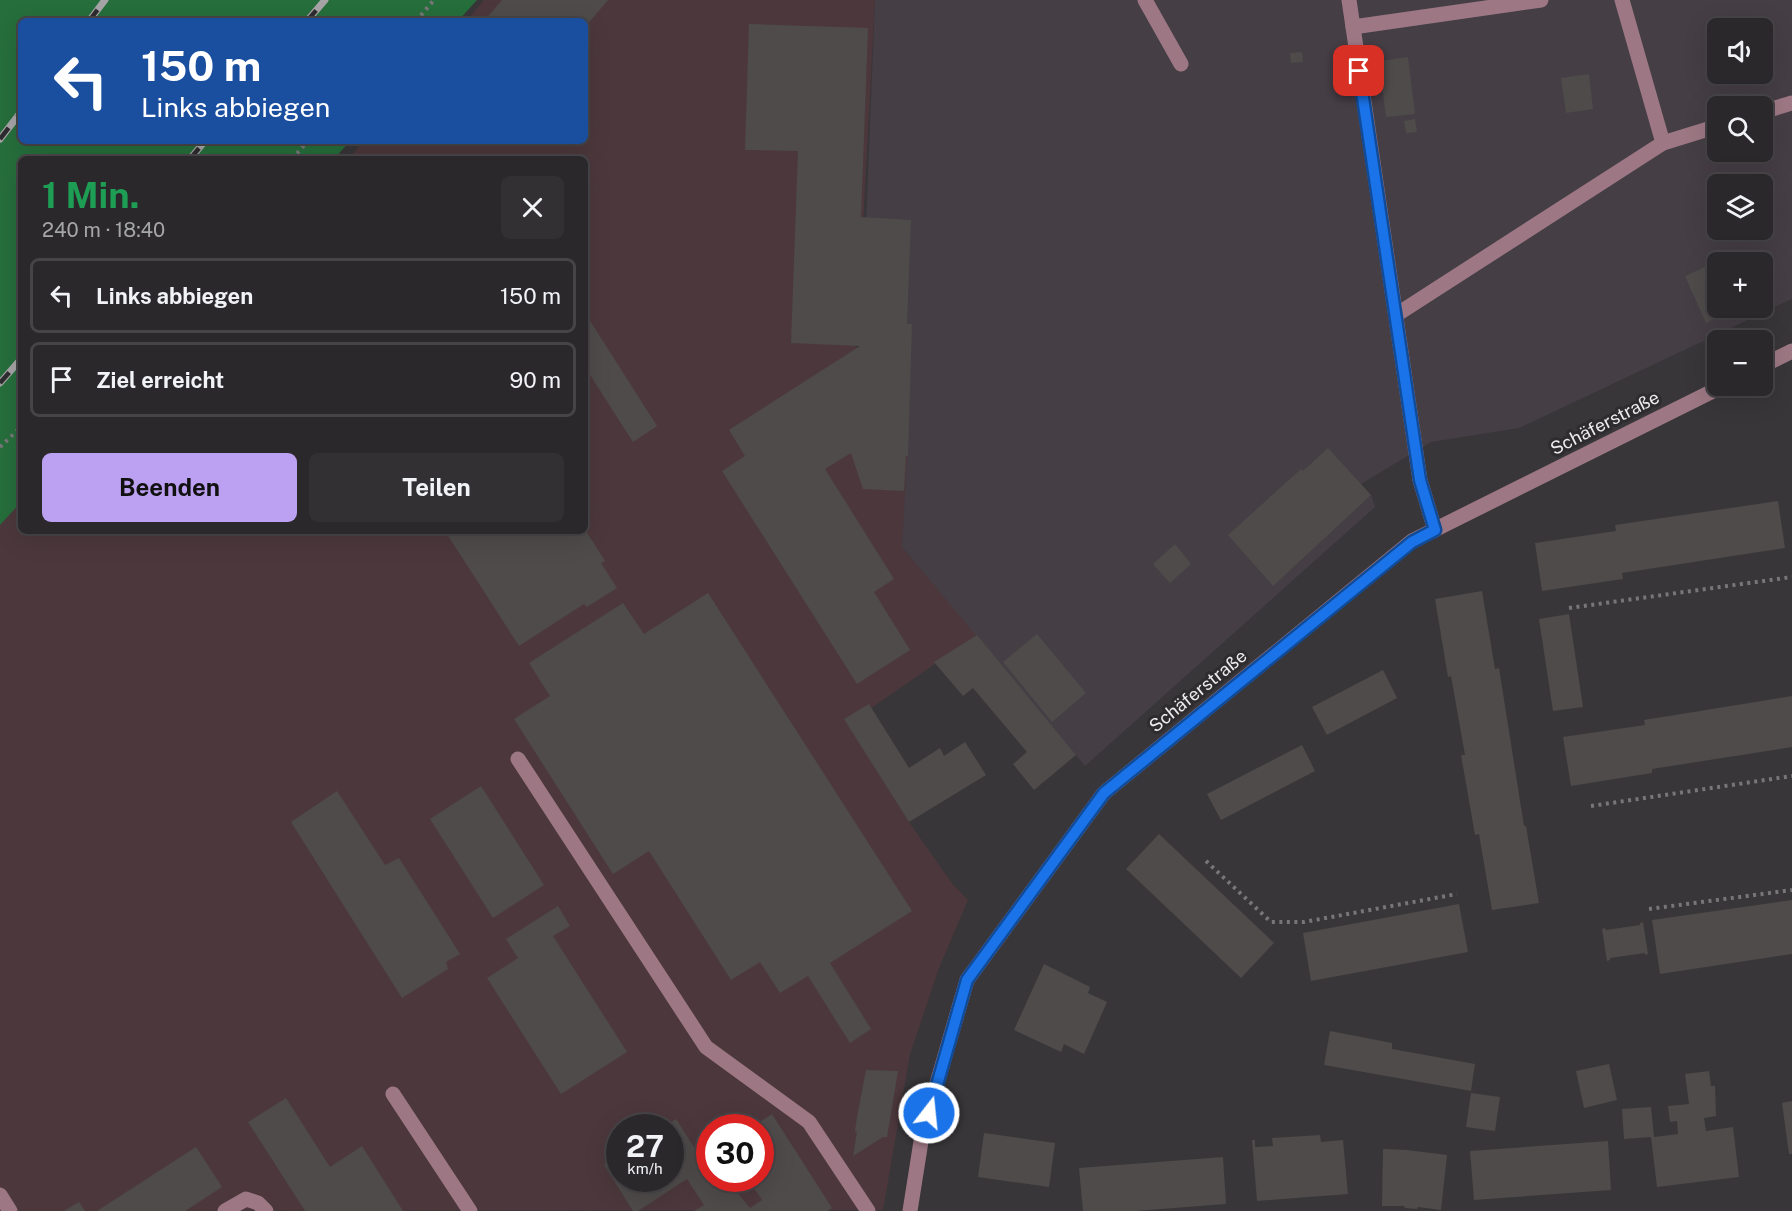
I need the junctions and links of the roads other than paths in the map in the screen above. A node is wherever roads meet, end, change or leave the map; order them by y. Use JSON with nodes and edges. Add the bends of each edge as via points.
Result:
{"nodes":[{"id":1,"x":1145,"y":0,"type":"edge"},
{"id":2,"x":1349,"y":0,"type":"edge"},
{"id":3,"x":1541,"y":0,"type":"edge"},
{"id":4,"x":1622,"y":0,"type":"edge"},
{"id":5,"x":1353,"y":27,"type":"junction"},
{"id":6,"x":1181,"y":64,"type":"dead end"},
{"id":7,"x":1792,"y":103,"type":"edge"},
{"id":8,"x":1773,"y":109,"type":"edge"},
{"id":9,"x":1707,"y":129,"type":"edge"},
{"id":10,"x":1663,"y":143,"type":"junction"},
{"id":11,"x":1396,"y":315,"type":"junction"},
{"id":12,"x":1792,"y":351,"type":"edge"},
{"id":13,"x":1773,"y":360,"type":"edge"},
{"id":14,"x":1707,"y":394,"type":"edge"},
{"id":15,"x":1435,"y":530,"type":"junction"},
{"id":16,"x":518,"y":759,"type":"dead end"},
{"id":17,"x":393,"y":1094,"type":"dead end"},
{"id":18,"x":0,"y":1195,"type":"edge"},
{"id":19,"x":10,"y":1211,"type":"edge"},
{"id":20,"x":225,"y":1211,"type":"edge"},
{"id":21,"x":266,"y":1211,"type":"edge"},
{"id":22,"x":470,"y":1211,"type":"edge"},
{"id":23,"x":868,"y":1211,"type":"edge"},
{"id":24,"x":910,"y":1211,"type":"edge"}],
"edges":[{"from":1,"to":6,"type":"street"},
{"from":2,"to":5,"type":"street"},
{"from":3,"to":5,"type":"street"},
{"from":4,"to":10,"type":"street"},
{"from":5,"to":11,"type":"street"},
{"from":7,"to":8,"type":"street"},
{"from":9,"to":10,"type":"street"},
{"from":10,"to":11,"type":"street"},
{"from":11,"to":15,"type":"street","via":[[1420,480]]},
{"from":12,"to":13,"type":"street"},
{"from":14,"to":15,"type":"street","name":"Schäferstraße"},
{"from":15,"to":24,"type":"street","name":"Schäferstraße","via":[[1412,542],[1104,793],[967,980],[922,1135]]},
{"from":16,"to":23,"type":"street","via":[[706,1047],[809,1122]]},
{"from":17,"to":22,"type":"street"},
{"from":18,"to":19,"type":"street"},
{"from":20,"to":21,"type":"street","via":[[246,1199]]}]}
